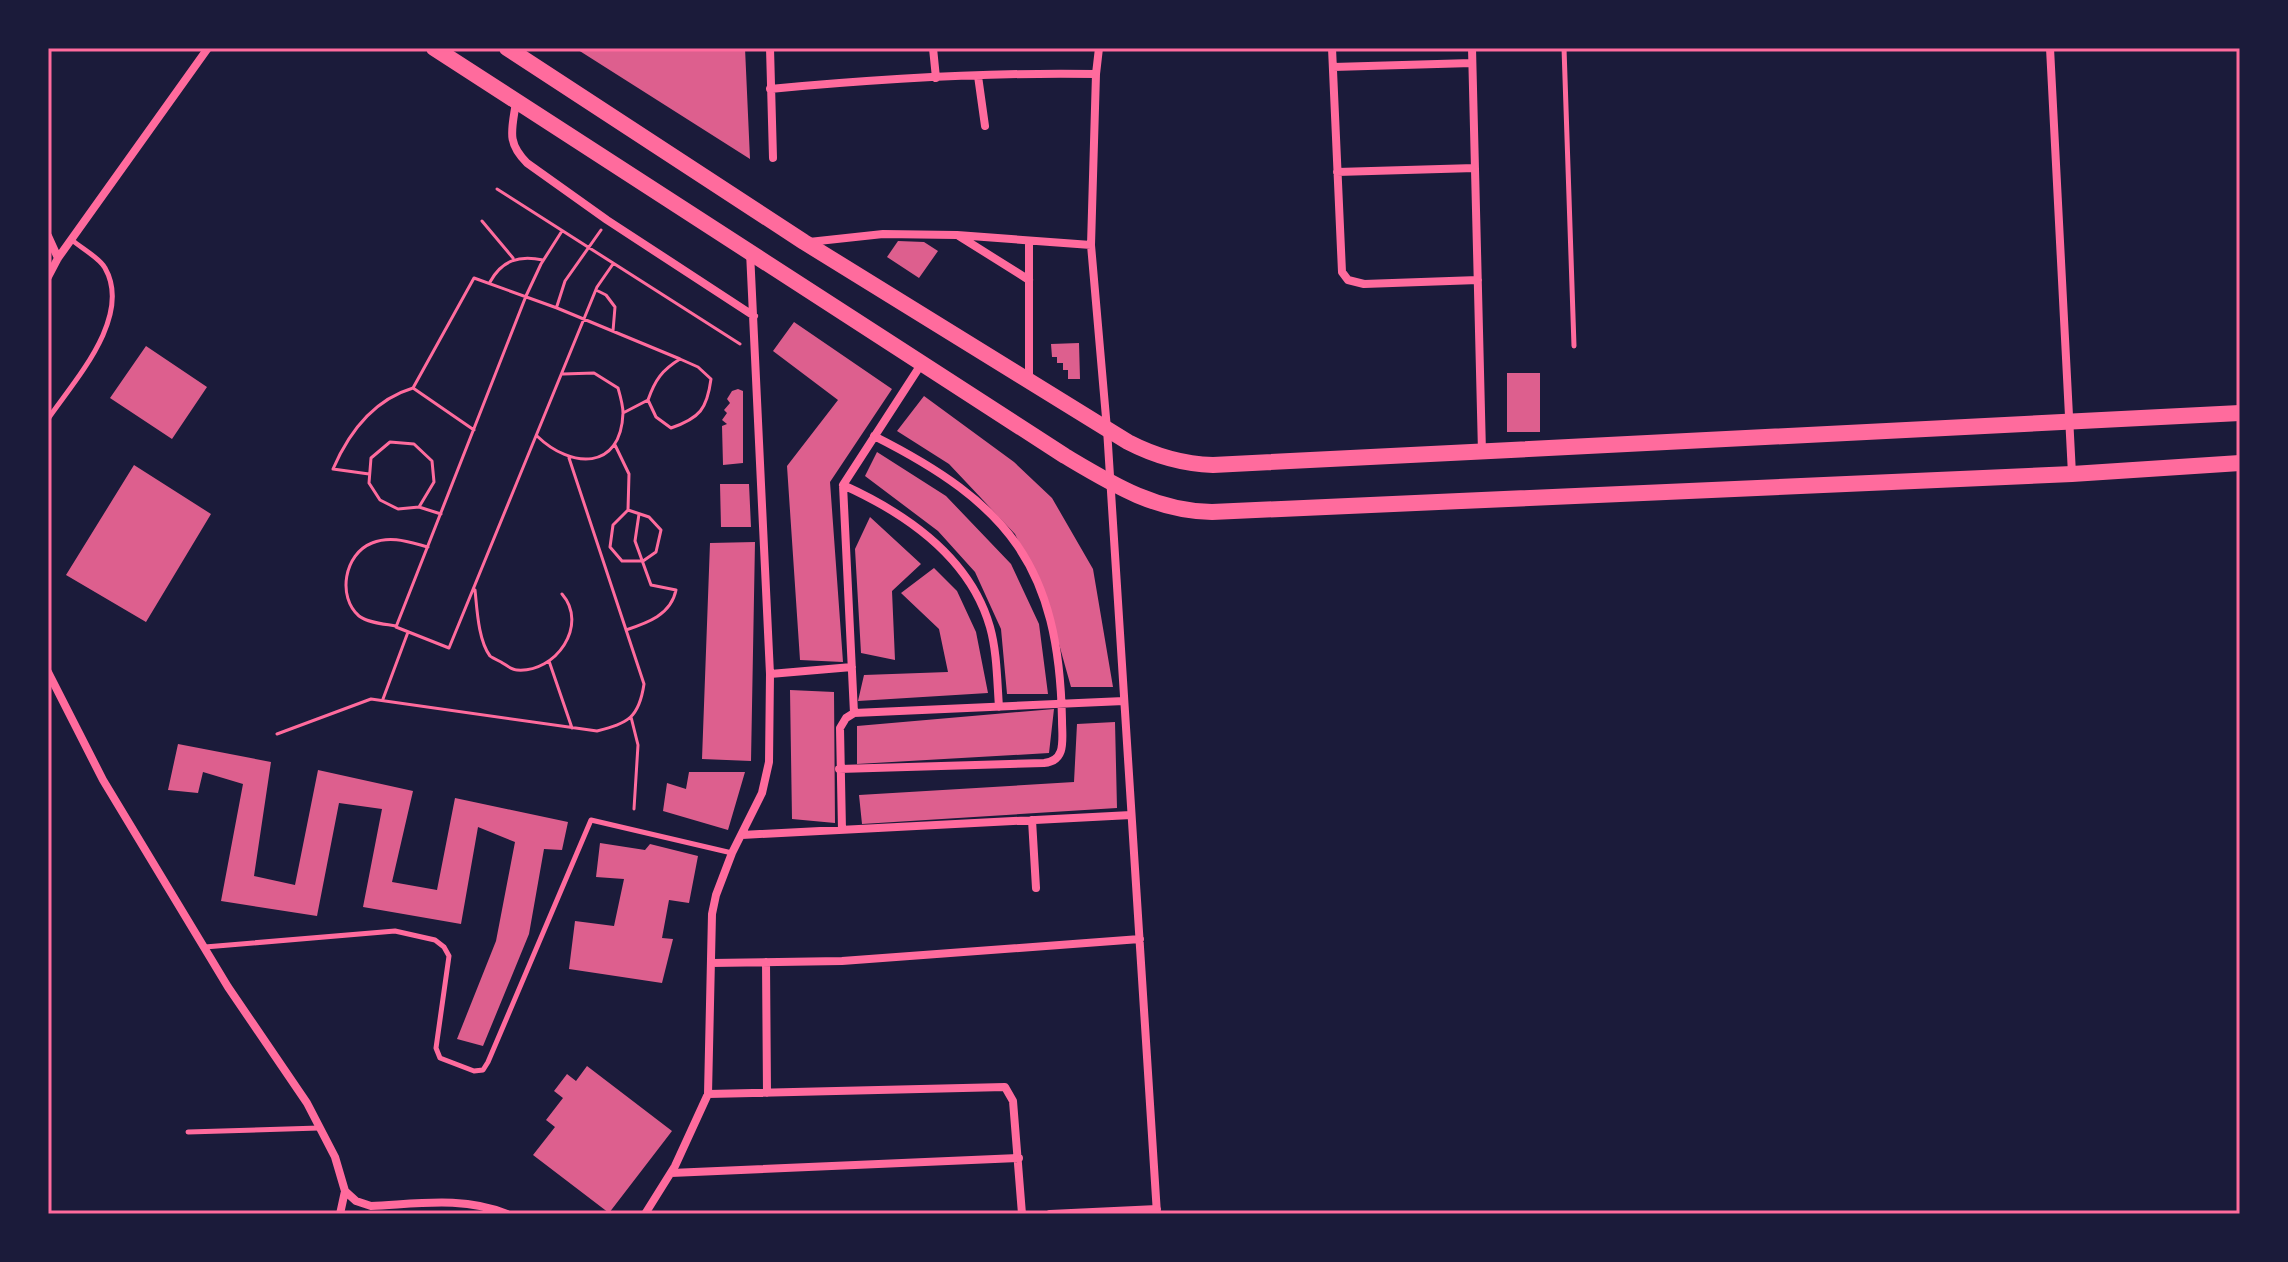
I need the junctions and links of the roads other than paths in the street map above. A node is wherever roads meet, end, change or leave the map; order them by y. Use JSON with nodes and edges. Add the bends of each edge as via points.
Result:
{"nodes":[{"id":1,"x":208,"y":48,"type":"edge"},
{"id":2,"x":434,"y":48,"type":"edge"},
{"id":3,"x":507,"y":48,"type":"edge"},
{"id":4,"x":770,"y":48,"type":"edge"},
{"id":5,"x":933,"y":48,"type":"edge"},
{"id":6,"x":1099,"y":48,"type":"edge"},
{"id":7,"x":1332,"y":48,"type":"edge"},
{"id":8,"x":1472,"y":48,"type":"edge"},
{"id":9,"x":1564,"y":48,"type":"edge"},
{"id":10,"x":2050,"y":48,"type":"edge"},
{"id":11,"x":1472,"y":63,"type":"junction"},
{"id":12,"x":1333,"y":67,"type":"junction"},
{"id":13,"x":1096,"y":74,"type":"junction"},
{"id":14,"x":978,"y":76,"type":"junction"},
{"id":15,"x":936,"y":78,"type":"junction"},
{"id":16,"x":770,"y":89,"type":"junction"},
{"id":17,"x":516,"y":102,"type":"junction"},
{"id":18,"x":985,"y":126,"type":"dead end"},
{"id":19,"x":773,"y":158,"type":"dead end"},
{"id":20,"x":1475,"y":168,"type":"junction"},
{"id":21,"x":1337,"y":172,"type":"junction"},
{"id":22,"x":957,"y":235,"type":"junction"},
{"id":23,"x":48,"y":236,"type":"edge"},
{"id":24,"x":72,"y":240,"type":"junction"},
{"id":25,"x":1029,"y":241,"type":"junction"},
{"id":26,"x":804,"y":242,"type":"junction"},
{"id":27,"x":1091,"y":245,"type":"junction"},
{"id":28,"x":750,"y":251,"type":"junction"},
{"id":29,"x":58,"y":258,"type":"junction"},
{"id":30,"x":48,"y":277,"type":"edge"},
{"id":31,"x":1029,"y":280,"type":"junction"},
{"id":32,"x":1478,"y":280,"type":"junction"},
{"id":33,"x":754,"y":316,"type":"junction"},
{"id":34,"x":1574,"y":346,"type":"dead end"},
{"id":35,"x":922,"y":363,"type":"junction"},
{"id":36,"x":1029,"y":379,"type":"junction"},
{"id":37,"x":2240,"y":413,"type":"edge"},
{"id":38,"x":48,"y":419,"type":"edge"},
{"id":39,"x":2068,"y":423,"type":"junction"},
{"id":40,"x":1107,"y":429,"type":"junction"},
{"id":41,"x":874,"y":436,"type":"junction"},
{"id":42,"x":1482,"y":453,"type":"junction"},
{"id":43,"x":2240,"y":463,"type":"edge"},
{"id":44,"x":2072,"y":474,"type":"junction"},
{"id":45,"x":1110,"y":483,"type":"junction"},
{"id":46,"x":843,"y":485,"type":"junction"},
{"id":47,"x":852,"y":667,"type":"junction"},
{"id":48,"x":48,"y":672,"type":"edge"},
{"id":49,"x":770,"y":674,"type":"junction"},
{"id":50,"x":1124,"y":701,"type":"junction"},
{"id":51,"x":1062,"y":704,"type":"junction"},
{"id":52,"x":999,"y":707,"type":"junction"},
{"id":53,"x":854,"y":713,"type":"junction"},
{"id":54,"x":839,"y":769,"type":"junction"},
{"id":55,"x":1131,"y":815,"type":"junction"},
{"id":56,"x":1032,"y":820,"type":"junction"},
{"id":57,"x":842,"y":830,"type":"junction"},
{"id":58,"x":742,"y":835,"type":"junction"},
{"id":59,"x":732,"y":853,"type":"junction"},
{"id":60,"x":1036,"y":888,"type":"dead end"},
{"id":61,"x":1140,"y":939,"type":"junction"},
{"id":62,"x":205,"y":947,"type":"junction"},
{"id":63,"x":766,"y":962,"type":"junction"},
{"id":64,"x":711,"y":963,"type":"junction"},
{"id":65,"x":767,"y":1093,"type":"junction"},
{"id":66,"x":708,"y":1094,"type":"junction"},
{"id":67,"x":320,"y":1128,"type":"junction"},
{"id":68,"x":188,"y":1132,"type":"dead end"},
{"id":69,"x":1019,"y":1158,"type":"junction"},
{"id":70,"x":671,"y":1173,"type":"junction"},
{"id":71,"x":345,"y":1191,"type":"junction"},
{"id":72,"x":1157,"y":1212,"type":"edge"},
{"id":73,"x":340,"y":1214,"type":"edge"},
{"id":74,"x":507,"y":1214,"type":"edge"},
{"id":75,"x":645,"y":1214,"type":"edge"},
{"id":76,"x":1022,"y":1214,"type":"edge"},
{"id":77,"x":1050,"y":1214,"type":"edge"}],
"edges":[{"from":1,"to":24,"type":"street"},
{"from":2,"to":17,"type":"main road"},
{"from":3,"to":26,"type":"main road"},
{"from":4,"to":16,"type":"street"},
{"from":5,"to":15,"type":"street"},
{"from":6,"to":13,"type":"street"},
{"from":7,"to":12,"type":"street"},
{"from":8,"to":11,"type":"street"},
{"from":9,"to":34,"type":"lane"},
{"from":10,"to":39,"type":"street"},
{"from":11,"to":12,"type":"street"},
{"from":11,"to":20,"type":"street"},
{"from":12,"to":21,"type":"street"},
{"from":13,"to":14,"type":"street"},
{"from":13,"to":27,"type":"street"},
{"from":14,"to":15,"type":"street"},
{"from":14,"to":18,"type":"street"},
{"from":15,"to":16,"type":"street"},
{"from":16,"to":19,"type":"street"},
{"from":17,"to":28,"type":"main road"},
{"from":17,"to":33,"type":"street","via":[[511,133],[516,152],[527,163]]},
{"from":20,"to":21,"type":"street"},
{"from":20,"to":32,"type":"street"},
{"from":21,"to":32,"type":"street","via":[[1342,272],[1348,280]]},
{"from":22,"to":25,"type":"street"},
{"from":22,"to":26,"type":"street","via":[[883,234]]},
{"from":22,"to":31,"type":"street"},
{"from":23,"to":29,"type":"street"},
{"from":24,"to":29,"type":"street"},
{"from":24,"to":38,"type":"lane","via":[[105,267],[113,295],[111,319]]},
{"from":25,"to":27,"type":"street"},
{"from":25,"to":31,"type":"street"},
{"from":26,"to":36,"type":"main road"},
{"from":27,"to":40,"type":"street"},
{"from":28,"to":33,"type":"street"},
{"from":28,"to":35,"type":"main road"},
{"from":29,"to":30,"type":"street"},
{"from":31,"to":36,"type":"street"},
{"from":32,"to":42,"type":"street"},
{"from":33,"to":49,"type":"street"},
{"from":35,"to":41,"type":"street"},
{"from":35,"to":45,"type":"main road"},
{"from":36,"to":40,"type":"main road"},
{"from":37,"to":39,"type":"main road"},
{"from":39,"to":42,"type":"main road"},
{"from":39,"to":44,"type":"street"},
{"from":40,"to":42,"type":"main road","via":[[1157,455],[1195,464]]},
{"from":40,"to":45,"type":"street"},
{"from":41,"to":46,"type":"street"},
{"from":41,"to":51,"type":"street","via":[[955,483],[1008,533],[1037,580],[1049,612]]},
{"from":43,"to":44,"type":"main road"},
{"from":44,"to":45,"type":"main road","via":[[1212,512],[1157,504]]},
{"from":45,"to":50,"type":"street"},
{"from":46,"to":47,"type":"street"},
{"from":46,"to":52,"type":"street","via":[[917,528],[964,575],[990,625]]},
{"from":47,"to":49,"type":"street"},
{"from":47,"to":53,"type":"street"},
{"from":48,"to":62,"type":"street","via":[[103,780]]},
{"from":49,"to":58,"type":"street","via":[[767,777]]},
{"from":50,"to":51,"type":"street"},
{"from":50,"to":55,"type":"street"},
{"from":51,"to":52,"type":"street"},
{"from":51,"to":54,"type":"street","via":[[1063,748],[1053,762]]},
{"from":52,"to":53,"type":"street"},
{"from":53,"to":54,"type":"street","via":[[840,728]]},
{"from":54,"to":57,"type":"street"},
{"from":55,"to":56,"type":"street"},
{"from":55,"to":61,"type":"street"},
{"from":56,"to":57,"type":"street"},
{"from":56,"to":60,"type":"street"},
{"from":57,"to":58,"type":"street"},
{"from":58,"to":59,"type":"street"},
{"from":59,"to":62,"type":"lane","via":[[591,820],[483,1070],[440,1058],[436,1048],[449,956],[435,940],[395,931]]},
{"from":59,"to":64,"type":"street","via":[[714,904]]},
{"from":61,"to":63,"type":"street"},
{"from":61,"to":72,"type":"street"},
{"from":62,"to":67,"type":"street"},
{"from":63,"to":64,"type":"street"},
{"from":63,"to":65,"type":"street"},
{"from":64,"to":66,"type":"street"},
{"from":65,"to":66,"type":"street"},
{"from":65,"to":69,"type":"street","via":[[1005,1087],[1013,1101]]},
{"from":66,"to":70,"type":"street"},
{"from":67,"to":68,"type":"lane"},
{"from":67,"to":71,"type":"street"},
{"from":69,"to":70,"type":"street"},
{"from":69,"to":76,"type":"street"},
{"from":70,"to":75,"type":"street"},
{"from":71,"to":73,"type":"street"},
{"from":71,"to":74,"type":"street","via":[[371,1206],[467,1202]]},
{"from":72,"to":77,"type":"street"}]}
